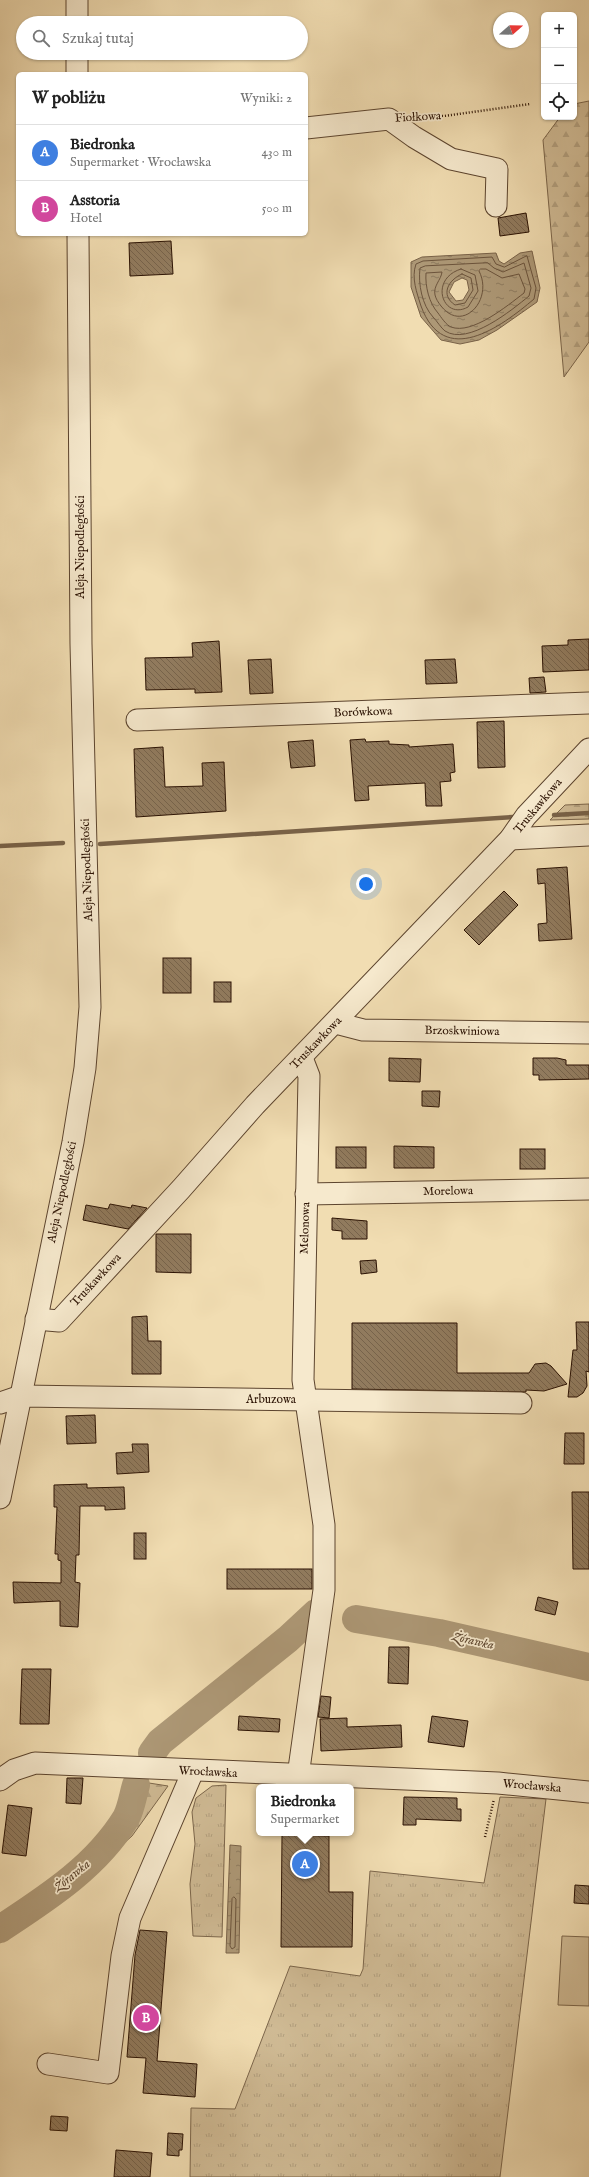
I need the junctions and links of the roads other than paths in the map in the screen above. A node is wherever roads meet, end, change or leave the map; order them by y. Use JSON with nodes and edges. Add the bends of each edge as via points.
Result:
{"nodes":[{"id":1,"x":77,"y":0,"type":"edge"},
{"id":2,"x":77,"y":16,"type":"edge"},
{"id":3,"x":77,"y":60,"type":"edge"},
{"id":4,"x":77,"y":72,"type":"edge"},
{"id":5,"x":308,"y":128,"type":"edge"},
{"id":6,"x":496,"y":206,"type":"dead end"},
{"id":7,"x":78,"y":236,"type":"edge"},
{"id":8,"x":589,"y":703,"type":"edge"},
{"id":9,"x":137,"y":720,"type":"dead end"},
{"id":10,"x":589,"y":749,"type":"edge"},
{"id":11,"x":589,"y":835,"type":"edge"},
{"id":12,"x":510,"y":839,"type":"junction"},
{"id":13,"x":336,"y":1022,"type":"junction"},
{"id":14,"x":589,"y":1033,"type":"edge"},
{"id":15,"x":302,"y":1058,"type":"junction"},
{"id":16,"x":589,"y":1189,"type":"edge"},
{"id":17,"x":306,"y":1194,"type":"junction"},
{"id":18,"x":36,"y":1319,"type":"junction"},
{"id":19,"x":0,"y":1390,"type":"edge"},
{"id":20,"x":22,"y":1393,"type":"junction"},
{"id":21,"x":305,"y":1399,"type":"junction"},
{"id":22,"x":0,"y":1403,"type":"edge"},
{"id":23,"x":521,"y":1403,"type":"dead end"},
{"id":24,"x":0,"y":1498,"type":"edge"},
{"id":25,"x":193,"y":1771,"type":"junction"},
{"id":26,"x":298,"y":1776,"type":"junction"},
{"id":27,"x":0,"y":1780,"type":"edge"},
{"id":28,"x":589,"y":1792,"type":"edge"},
{"id":29,"x":48,"y":2064,"type":"dead end"}],
"edges":[{"from":1,"to":2,"type":"street"},
{"from":3,"to":4,"type":"street"},
{"from":5,"to":6,"type":"street","name":"Fiołkowa","via":[[389,119],[414,138],[451,159],[497,169]]},
{"from":7,"to":18,"type":"street","name":"Aleja Niepodległości","via":[[81,644],[90,1006],[85,1068],[73,1142]]},
{"from":8,"to":9,"type":"street","name":"Borówkowa"},
{"from":10,"to":12,"type":"street","name":"Truskawkowa","via":[[526,816]]},
{"from":11,"to":12,"type":"street"},
{"from":12,"to":13,"type":"street","name":"Truskawkowa"},
{"from":13,"to":14,"type":"street","name":"Brzoskwiniowa","via":[[363,1030]]},
{"from":13,"to":15,"type":"street","name":"Truskawkowa"},
{"from":15,"to":17,"type":"street","name":"Melonowa","via":[[309,1076]]},
{"from":15,"to":18,"type":"street","name":"Truskawkowa","via":[[255,1104],[181,1189],[59,1321]]},
{"from":16,"to":17,"type":"street","name":"Morelowa"},
{"from":17,"to":21,"type":"street","name":"Melonowa","via":[[303,1380]]},
{"from":18,"to":20,"type":"street","name":"Aleja Niepodległości"},
{"from":19,"to":20,"type":"street","name":"Arbuzowa"},
{"from":20,"to":21,"type":"street","name":"Arbuzowa"},
{"from":20,"to":22,"type":"street"},
{"from":20,"to":24,"type":"street","name":"Aleja Niepodległości"},
{"from":21,"to":23,"type":"street","name":"Arbuzowa"},
{"from":21,"to":26,"type":"street","name":"Melonowa","via":[[324,1525],[324,1590]]},
{"from":25,"to":26,"type":"street","name":"Wrocławska"},
{"from":25,"to":27,"type":"street","name":"Wrocławska","via":[[35,1763],[14,1770]]},
{"from":25,"to":29,"type":"street","via":[[130,1918],[122,1956],[108,2073]]},
{"from":26,"to":28,"type":"street","name":"Wrocławska","via":[[498,1783]]}]}
